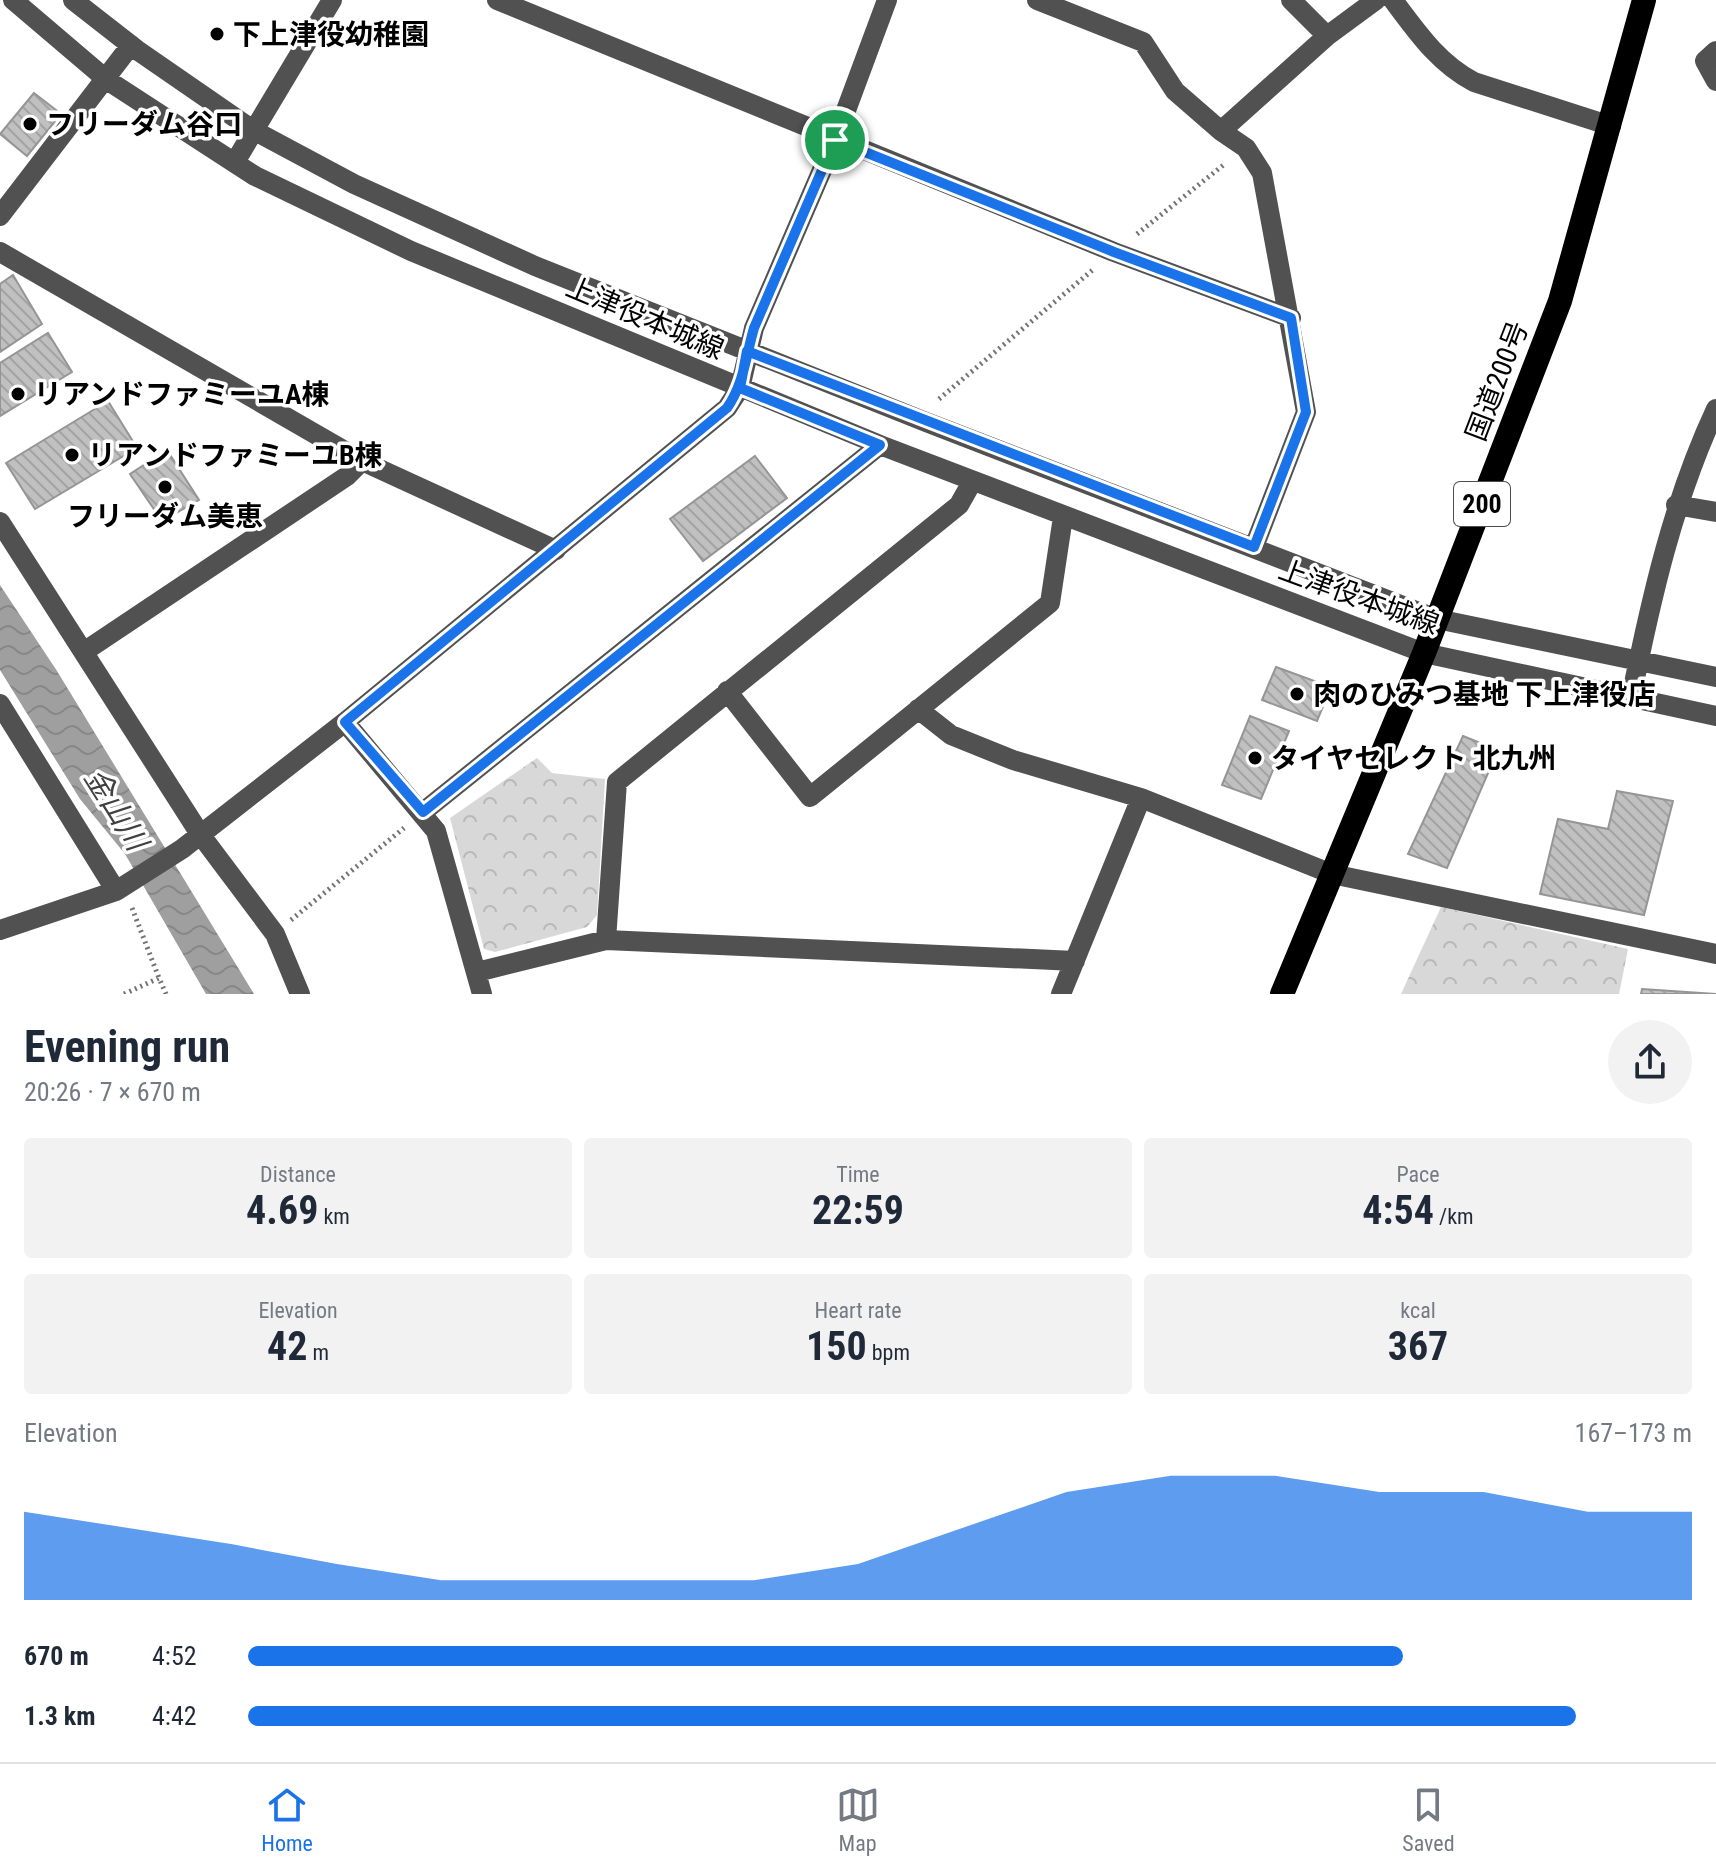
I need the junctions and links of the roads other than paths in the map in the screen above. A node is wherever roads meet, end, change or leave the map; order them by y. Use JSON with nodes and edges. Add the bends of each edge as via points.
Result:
{"nodes":[{"id":1,"x":13,"y":0,"type":"edge"},
{"id":2,"x":73,"y":0,"type":"edge"},
{"id":3,"x":332,"y":0,"type":"edge"},
{"id":4,"x":497,"y":0,"type":"edge"},
{"id":5,"x":887,"y":0,"type":"edge"},
{"id":6,"x":1037,"y":0,"type":"edge"},
{"id":7,"x":1291,"y":0,"type":"edge"},
{"id":8,"x":1376,"y":0,"type":"edge"},
{"id":9,"x":1393,"y":0,"type":"edge"},
{"id":10,"x":1644,"y":0,"type":"edge"},
{"id":11,"x":1327,"y":36,"type":"junction"},
{"id":12,"x":131,"y":45,"type":"junction"},
{"id":13,"x":1716,"y":51,"type":"edge"},
{"id":14,"x":107,"y":80,"type":"junction"},
{"id":15,"x":1716,"y":81,"type":"edge"},
{"id":16,"x":1611,"y":126,"type":"junction"},
{"id":17,"x":253,"y":130,"type":"junction"},
{"id":18,"x":1221,"y":131,"type":"junction"},
{"id":19,"x":835,"y":140,"type":"junction"},
{"id":20,"x":235,"y":162,"type":"junction"},
{"id":21,"x":0,"y":216,"type":"edge"},
{"id":22,"x":0,"y":252,"type":"edge"},
{"id":23,"x":1291,"y":318,"type":"junction"},
{"id":24,"x":747,"y":351,"type":"junction"},
{"id":25,"x":740,"y":388,"type":"junction"},
{"id":26,"x":1716,"y":409,"type":"edge"},
{"id":27,"x":880,"y":445,"type":"junction"},
{"id":28,"x":362,"y":461,"type":"junction"},
{"id":29,"x":972,"y":482,"type":"junction"},
{"id":30,"x":1676,"y":505,"type":"junction"},
{"id":31,"x":1716,"y":512,"type":"edge"},
{"id":32,"x":1063,"y":517,"type":"junction"},
{"id":33,"x":0,"y":522,"type":"edge"},
{"id":34,"x":1254,"y":547,"type":"junction"},
{"id":35,"x":556,"y":550,"type":"junction"},
{"id":36,"x":1437,"y":619,"type":"junction"},
{"id":37,"x":85,"y":651,"type":"junction"},
{"id":38,"x":1424,"y":653,"type":"junction"},
{"id":39,"x":1637,"y":662,"type":"junction"},
{"id":40,"x":1716,"y":677,"type":"edge"},
{"id":41,"x":727,"y":691,"type":"junction"},
{"id":42,"x":1631,"y":698,"type":"junction"},
{"id":43,"x":1,"y":707,"type":"edge"},
{"id":44,"x":918,"y":709,"type":"junction"},
{"id":45,"x":1716,"y":716,"type":"edge"},
{"id":46,"x":345,"y":722,"type":"junction"},
{"id":47,"x":1141,"y":798,"type":"junction"},
{"id":48,"x":423,"y":812,"type":"junction"},
{"id":49,"x":200,"y":834,"type":"junction"},
{"id":50,"x":1332,"y":874,"type":"junction"},
{"id":51,"x":125,"y":886,"type":"junction"},
{"id":52,"x":0,"y":930,"type":"edge"},
{"id":53,"x":606,"y":940,"type":"junction"},
{"id":54,"x":1716,"y":954,"type":"edge"},
{"id":55,"x":1075,"y":961,"type":"junction"},
{"id":56,"x":477,"y":972,"type":"junction"},
{"id":57,"x":300,"y":994,"type":"edge"},
{"id":58,"x":482,"y":994,"type":"edge"},
{"id":59,"x":1061,"y":994,"type":"edge"},
{"id":60,"x":1282,"y":994,"type":"edge"}],
"edges":[{"from":1,"to":14,"type":"street","name":"上津役本城線"},
{"from":2,"to":12,"type":"street","name":"上津役本城線"},
{"from":3,"to":17,"type":"street"},
{"from":4,"to":19,"type":"street"},
{"from":5,"to":19,"type":"street"},
{"from":6,"to":18,"type":"street","via":[[1143,42],[1175,91]]},
{"from":7,"to":11,"type":"street"},
{"from":8,"to":11,"type":"street"},
{"from":9,"to":16,"type":"street","via":[[1445,65],[1458,73]]},
{"from":10,"to":16,"type":"highway","name":"国道200号","number":"200"},
{"from":11,"to":18,"type":"street"},
{"from":12,"to":14,"type":"street"},
{"from":12,"to":17,"type":"street","name":"上津役本城線"},
{"from":13,"to":15,"type":"street","via":[[1705,61]]},
{"from":14,"to":20,"type":"street","name":"上津役本城線"},
{"from":14,"to":21,"type":"street"},
{"from":16,"to":36,"type":"highway","name":"国道200号","number":"200","via":[[1560,301]]},
{"from":17,"to":20,"type":"street"},
{"from":17,"to":24,"type":"street","name":"上津役本城線","via":[[354,184],[493,247]]},
{"from":18,"to":23,"type":"street","via":[[1246,148],[1262,173]]},
{"from":19,"to":23,"type":"street"},
{"from":19,"to":24,"type":"street"},
{"from":20,"to":25,"type":"street","name":"上津役本城線","via":[[359,228]]},
{"from":22,"to":28,"type":"street"},
{"from":23,"to":34,"type":"street","via":[[1306,412]]},
{"from":24,"to":25,"type":"street"},
{"from":24,"to":34,"type":"street","name":"上津役本城線"},
{"from":25,"to":27,"type":"street","name":"上津役本城線"},
{"from":25,"to":35,"type":"street","via":[[727,408]]},
{"from":26,"to":30,"type":"street"},
{"from":27,"to":29,"type":"street","name":"上津役本城線"},
{"from":27,"to":48,"type":"street"},
{"from":28,"to":35,"type":"street"},
{"from":28,"to":37,"type":"street"},
{"from":29,"to":32,"type":"street","name":"上津役本城線"},
{"from":29,"to":41,"type":"street","via":[[959,505]]},
{"from":30,"to":31,"type":"street"},
{"from":30,"to":39,"type":"street"},
{"from":32,"to":38,"type":"street","name":"上津役本城線"},
{"from":32,"to":44,"type":"street","via":[[1050,603]]},
{"from":33,"to":37,"type":"street"},
{"from":34,"to":36,"type":"street","name":"上津役本城線"},
{"from":35,"to":46,"type":"street"},
{"from":36,"to":38,"type":"highway","name":"国道200号","number":"200"},
{"from":36,"to":39,"type":"street","name":"上津役本城線"},
{"from":37,"to":49,"type":"street"},
{"from":38,"to":42,"type":"street","name":"上津役本城線"},
{"from":38,"to":50,"type":"highway","name":"国道200号","number":"200"},
{"from":39,"to":40,"type":"street","name":"上津役本城線"},
{"from":39,"to":42,"type":"street"},
{"from":41,"to":44,"type":"street","via":[[810,797]]},
{"from":41,"to":53,"type":"street","via":[[617,782]]},
{"from":42,"to":45,"type":"street","name":"上津役本城線"},
{"from":43,"to":51,"type":"street"},
{"from":44,"to":47,"type":"street","via":[[951,735],[1013,760]]},
{"from":46,"to":48,"type":"street"},
{"from":46,"to":49,"type":"street"},
{"from":47,"to":50,"type":"street"},
{"from":47,"to":55,"type":"street"},
{"from":48,"to":56,"type":"street","via":[[436,831]]},
{"from":49,"to":51,"type":"street"},
{"from":49,"to":57,"type":"street","via":[[275,934]]},
{"from":50,"to":54,"type":"street"},
{"from":50,"to":60,"type":"highway","name":"国道200号","number":"200"},
{"from":51,"to":52,"type":"street"},
{"from":53,"to":55,"type":"street"},
{"from":53,"to":56,"type":"street"},
{"from":55,"to":59,"type":"street"},
{"from":56,"to":58,"type":"street"}]}
